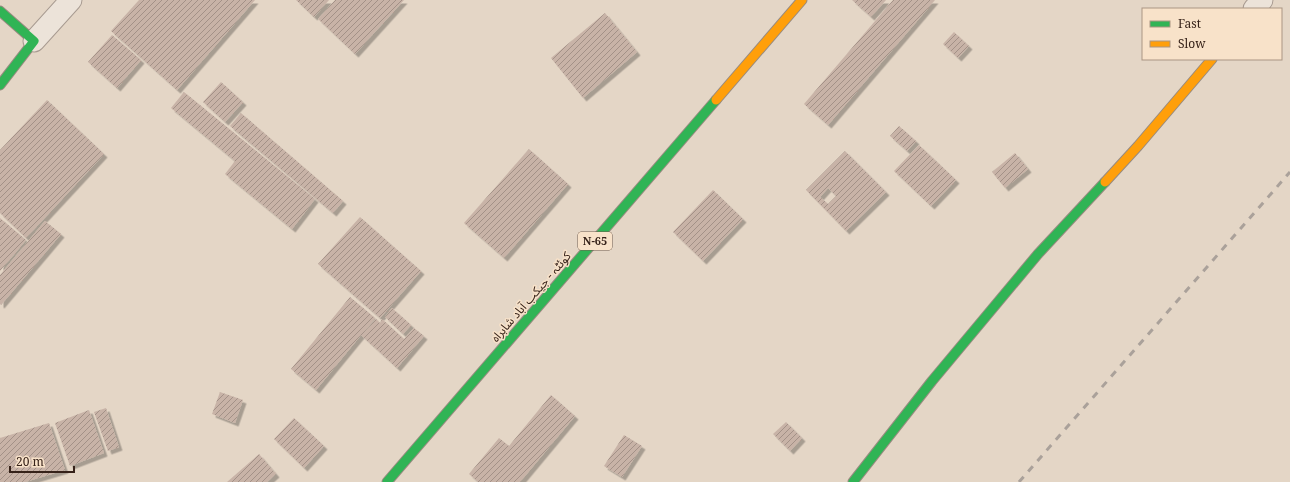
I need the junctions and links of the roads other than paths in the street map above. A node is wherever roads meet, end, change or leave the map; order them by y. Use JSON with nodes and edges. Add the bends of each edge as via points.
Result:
{"nodes":[{"id":1,"x":71,"y":0,"type":"edge"},
{"id":2,"x":802,"y":0,"type":"edge"},
{"id":3,"x":1262,"y":0,"type":"edge"},
{"id":4,"x":1255,"y":8,"type":"edge"},
{"id":5,"x":0,"y":11,"type":"edge"},
{"id":6,"x":34,"y":41,"type":"junction"},
{"id":7,"x":1211,"y":60,"type":"edge"},
{"id":8,"x":0,"y":85,"type":"edge"},
{"id":9,"x":388,"y":482,"type":"edge"},
{"id":10,"x":853,"y":482,"type":"edge"}],
"edges":[{"from":1,"to":6,"type":"street"},
{"from":2,"to":9,"type":"main road","name":"کوئٹہ - جیکب آباد شاہراہ","number":"N-65"},
{"from":3,"to":4,"type":"street"},
{"from":5,"to":6,"type":"main road"},
{"from":6,"to":8,"type":"main road"},
{"from":7,"to":10,"type":"main road","via":[[1138,146],[1038,254],[932,380]]}]}
